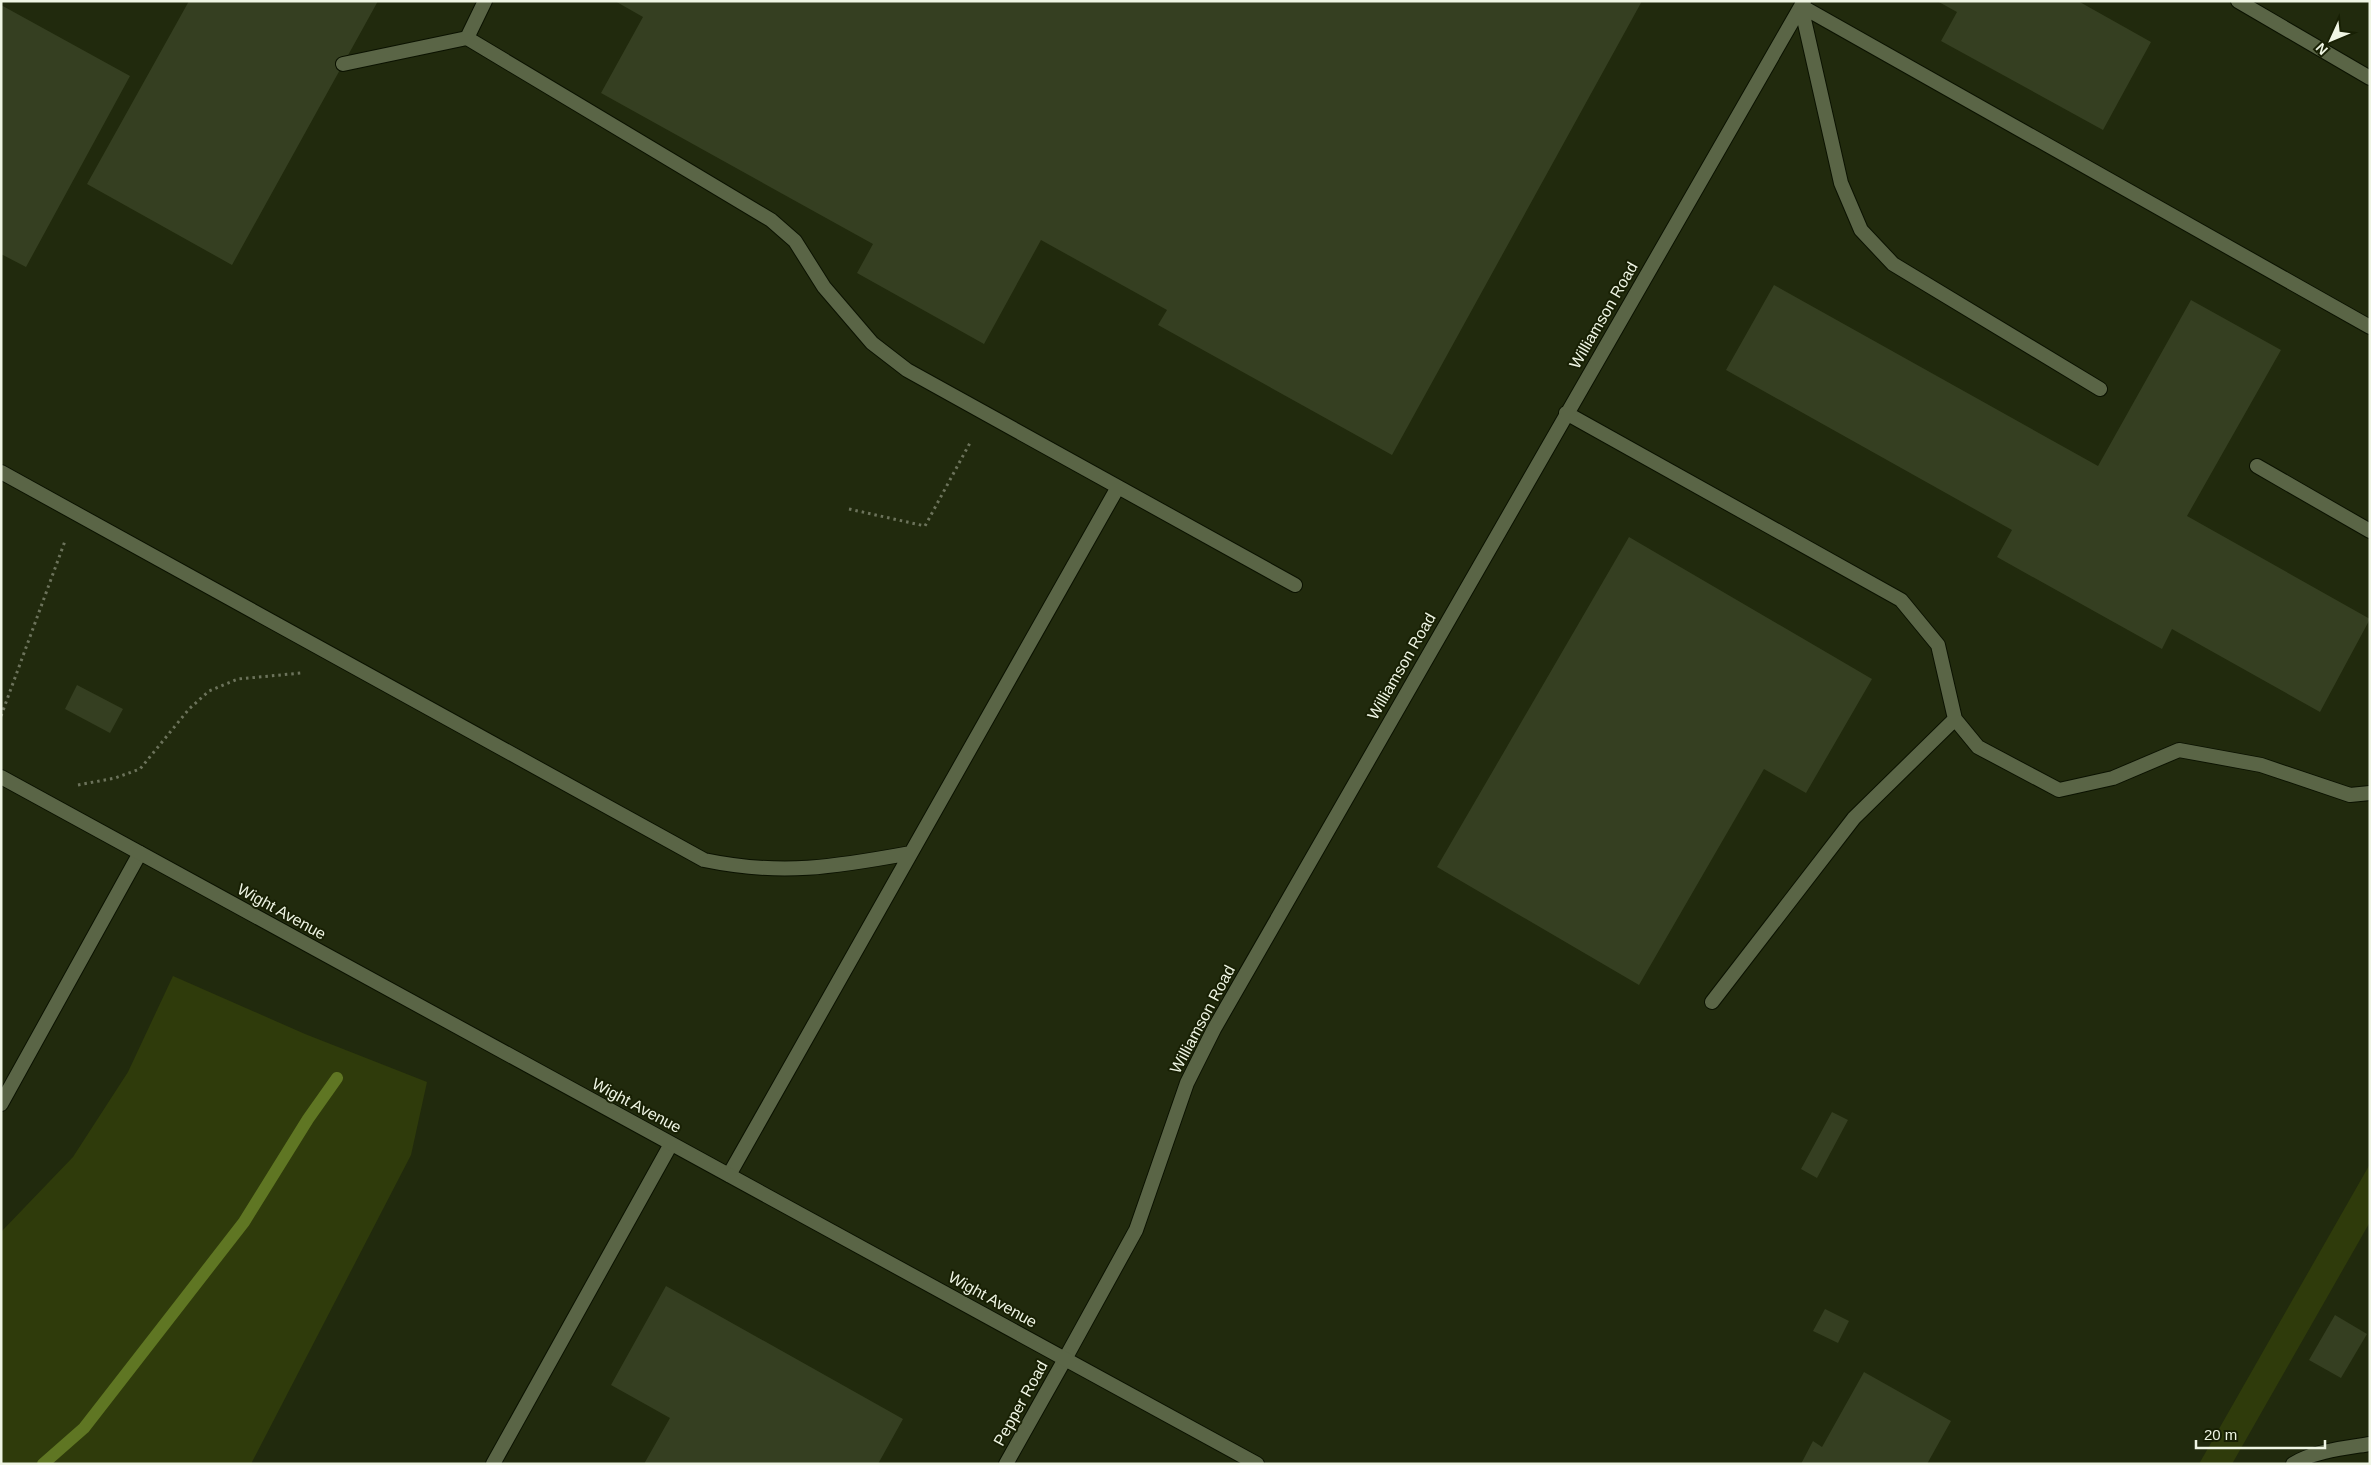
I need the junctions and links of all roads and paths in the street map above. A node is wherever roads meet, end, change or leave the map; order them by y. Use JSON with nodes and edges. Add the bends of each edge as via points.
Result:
{"nodes":[{"id":1,"x":485,"y":1,"type":"edge"},
{"id":2,"x":2238,"y":1,"type":"edge"},
{"id":3,"x":1804,"y":3,"type":"edge"},
{"id":4,"x":467,"y":38,"type":"junction"},
{"id":5,"x":343,"y":64,"type":"dead end"},
{"id":6,"x":2370,"y":78,"type":"edge"},
{"id":7,"x":2370,"y":327,"type":"edge"},
{"id":8,"x":2100,"y":389,"type":"dead end"},
{"id":9,"x":1566,"y":413,"type":"junction"},
{"id":10,"x":972,"y":439,"type":"dead end"},
{"id":11,"x":2257,"y":466,"type":"dead end"},
{"id":12,"x":1,"y":472,"type":"edge"},
{"id":13,"x":1118,"y":487,"type":"junction"},
{"id":14,"x":850,"y":509,"type":"dead end"},
{"id":15,"x":77,"y":515,"type":"junction"},
{"id":16,"x":2370,"y":531,"type":"edge"},
{"id":17,"x":1295,"y":585,"type":"dead end"},
{"id":18,"x":307,"y":673,"type":"dead end"},
{"id":19,"x":1,"y":716,"type":"edge"},
{"id":20,"x":1955,"y":719,"type":"junction"},
{"id":21,"x":1,"y":777,"type":"edge"},
{"id":22,"x":30,"y":793,"type":"junction"},
{"id":23,"x":2370,"y":793,"type":"edge"},
{"id":24,"x":140,"y":853,"type":"junction"},
{"id":25,"x":911,"y":853,"type":"junction"},
{"id":26,"x":1712,"y":1002,"type":"dead end"},
{"id":27,"x":5,"y":1088,"type":"edge"},
{"id":28,"x":1,"y":1104,"type":"edge"},
{"id":29,"x":671,"y":1144,"type":"junction"},
{"id":30,"x":729,"y":1175,"type":"junction"},
{"id":31,"x":1065,"y":1359,"type":"junction"},
{"id":32,"x":2370,"y":1444,"type":"edge"},
{"id":33,"x":493,"y":1464,"type":"edge"},
{"id":34,"x":1006,"y":1464,"type":"edge"},
{"id":35,"x":1257,"y":1464,"type":"edge"},
{"id":36,"x":2293,"y":1464,"type":"edge"}],
"edges":[{"from":1,"to":4,"type":"street"},
{"from":2,"to":6,"type":"street"},
{"from":3,"to":7,"type":"street"},
{"from":3,"to":8,"type":"street","via":[[1841,183],[1861,230],[1893,264]]},
{"from":3,"to":9,"type":"street","name":"Williamson Road"},
{"from":4,"to":5,"type":"street"},
{"from":4,"to":13,"type":"street","via":[[771,220],[795,241],[824,287],[872,343],[907,370]]},
{"from":9,"to":20,"type":"street","via":[[1902,600],[1938,645]]},
{"from":9,"to":31,"type":"street","name":"Williamson Road","via":[[1214,1029],[1187,1083],[1136,1230]]},
{"from":10,"to":14,"type":"path","via":[[925,526]]},
{"from":11,"to":16,"type":"street"},
{"from":12,"to":15,"type":"street"},
{"from":13,"to":17,"type":"street"},
{"from":13,"to":25,"type":"street"},
{"from":15,"to":19,"type":"path"},
{"from":15,"to":25,"type":"street","via":[[704,860],[737,867],[786,870],[832,868]]},
{"from":18,"to":22,"type":"path","via":[[238,679],[209,691],[140,769],[116,778]]},
{"from":20,"to":23,"type":"street","via":[[1978,747],[2059,790],[2113,778],[2179,750],[2261,765],[2350,795]]},
{"from":20,"to":26,"type":"street","via":[[1854,818]]},
{"from":21,"to":22,"type":"street","name":"Wight Avenue"},
{"from":22,"to":24,"type":"street","name":"Wight Avenue"},
{"from":24,"to":27,"type":"street"},
{"from":24,"to":29,"type":"street","name":"Wight Avenue"},
{"from":25,"to":30,"type":"street"},
{"from":27,"to":28,"type":"street"},
{"from":29,"to":30,"type":"street","name":"Wight Avenue"},
{"from":29,"to":33,"type":"street"},
{"from":30,"to":31,"type":"street","name":"Wight Avenue"},
{"from":31,"to":34,"type":"street","name":"Pepper Road"},
{"from":31,"to":35,"type":"street","name":"Wight Avenue"},
{"from":32,"to":36,"type":"street"}]}
